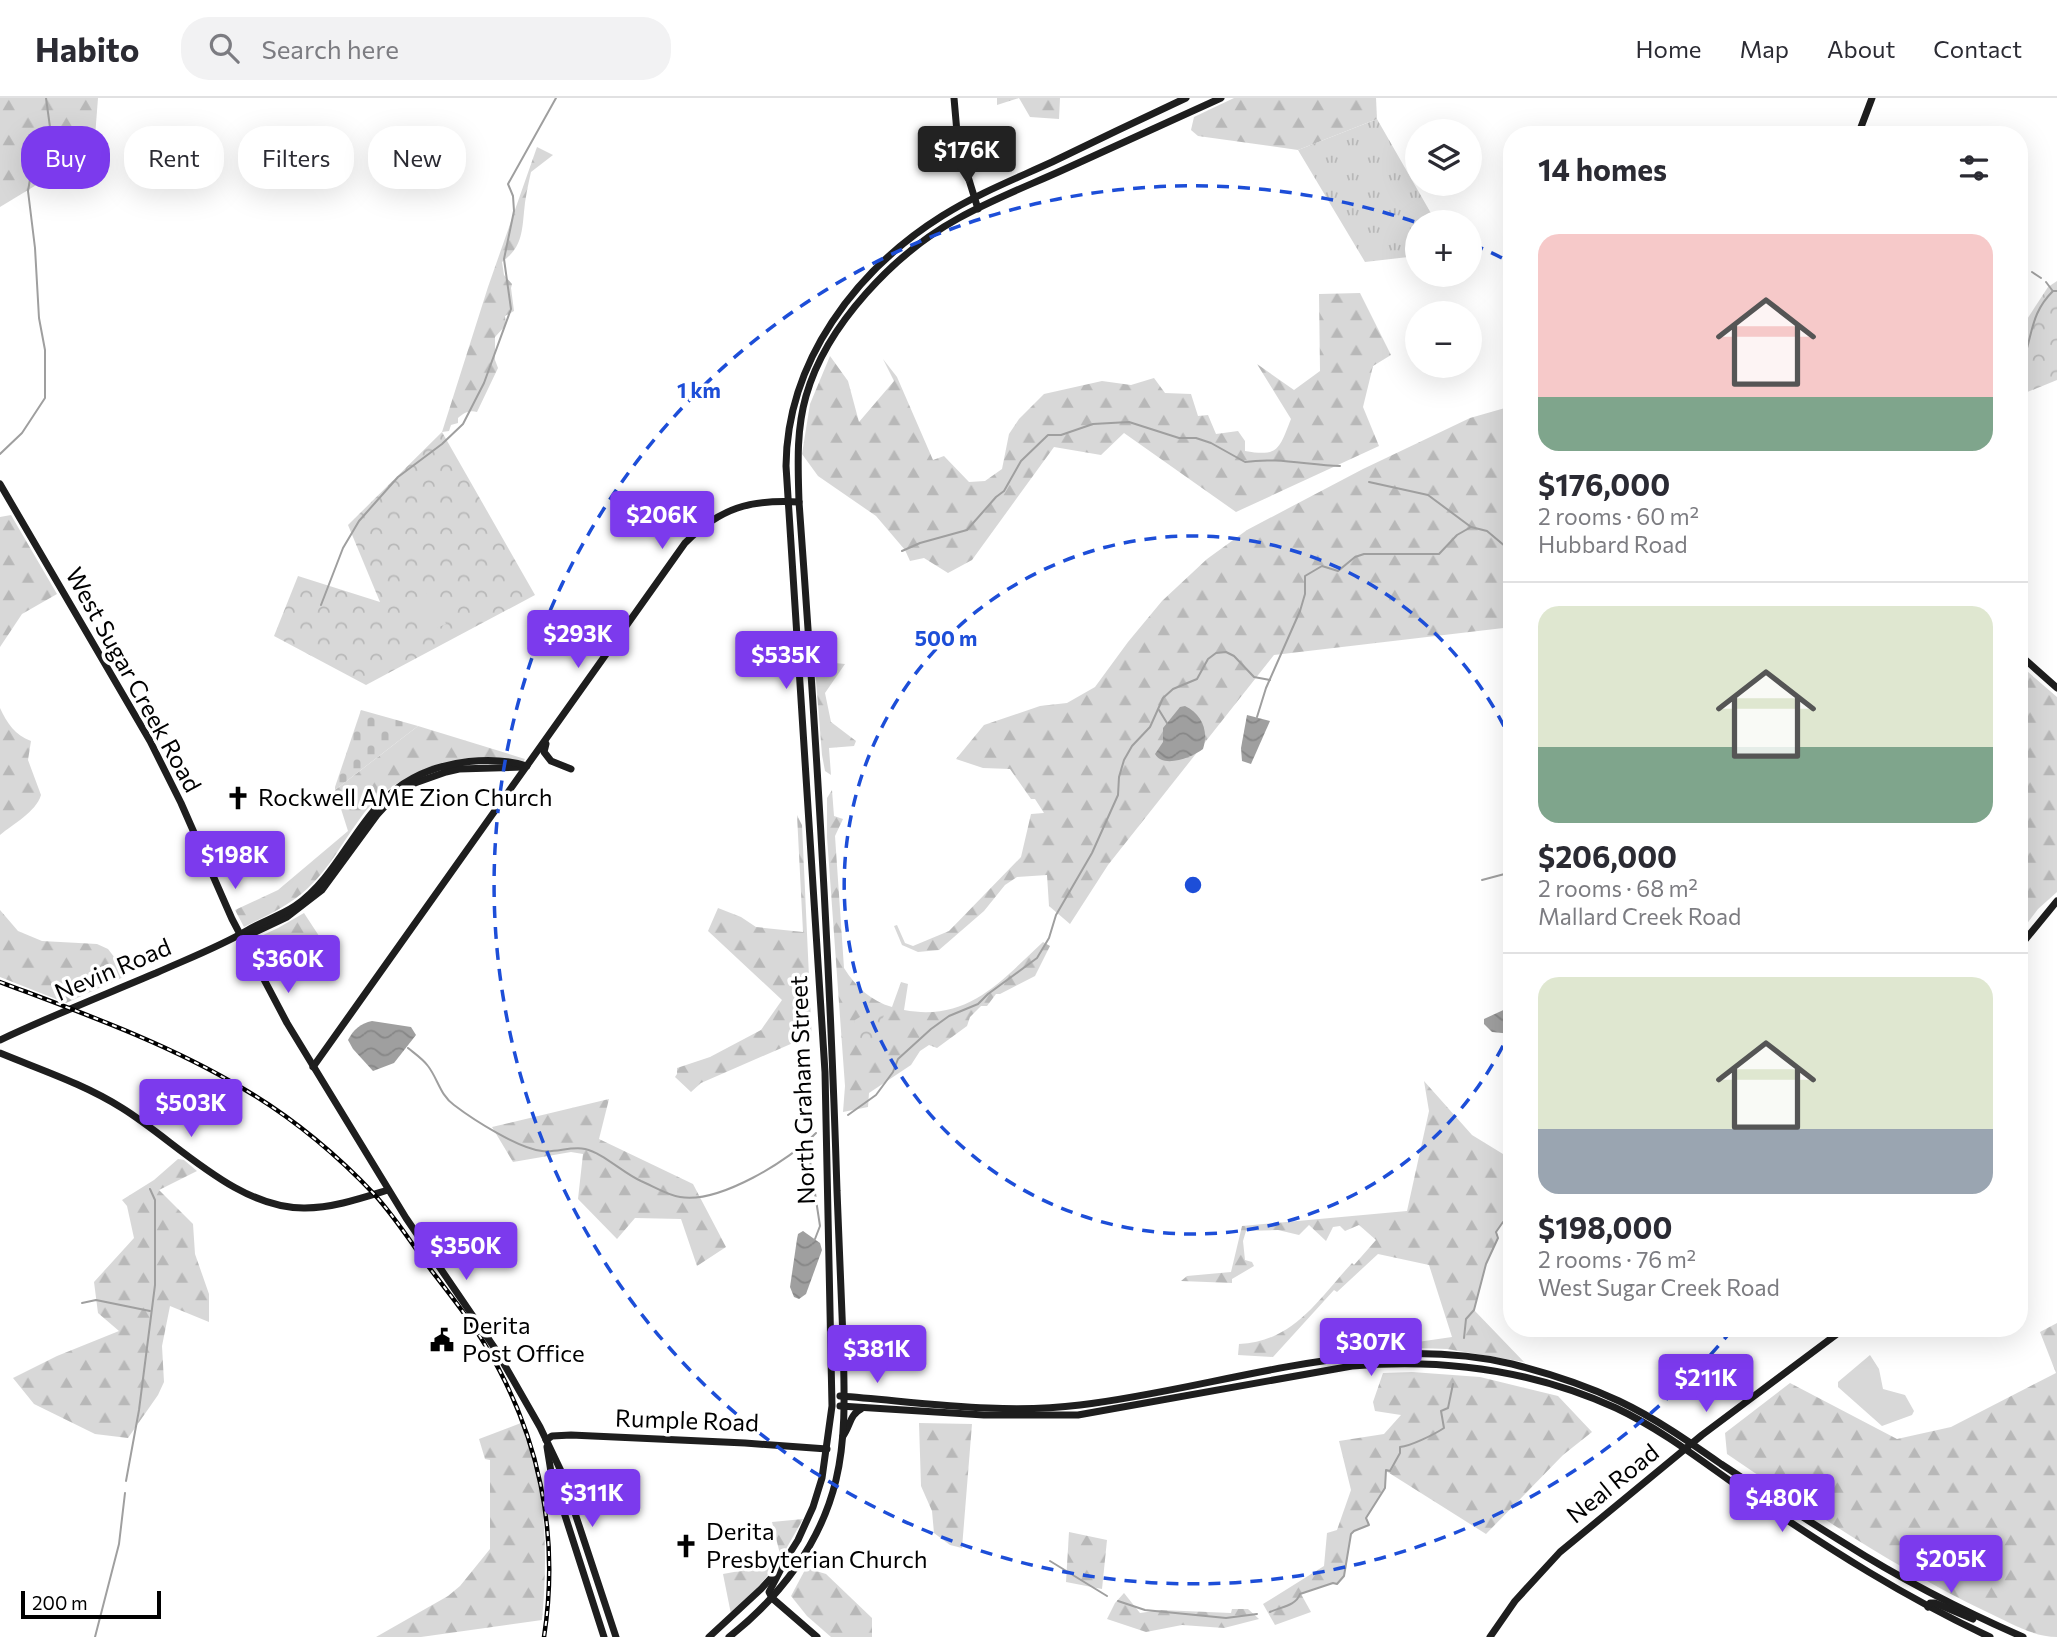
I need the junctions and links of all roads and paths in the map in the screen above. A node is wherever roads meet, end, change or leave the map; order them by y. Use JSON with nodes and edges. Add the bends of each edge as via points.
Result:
{"nodes":[{"id":1,"x":954,"y":98,"type":"edge"},
{"id":2,"x":1186,"y":98,"type":"edge"},
{"id":3,"x":1221,"y":98,"type":"edge"},
{"id":4,"x":1872,"y":98,"type":"edge"},
{"id":5,"x":1861,"y":126,"type":"edge"},
{"id":6,"x":974,"y":199,"type":"junction"},
{"id":7,"x":978,"y":209,"type":"junction"},
{"id":8,"x":0,"y":484,"type":"edge"},
{"id":9,"x":788,"y":502,"type":"junction"},
{"id":10,"x":799,"y":502,"type":"junction"},
{"id":11,"x":2028,"y":662,"type":"edge"},
{"id":12,"x":2057,"y":688,"type":"edge"},
{"id":13,"x":549,"y":736,"type":"junction"},
{"id":14,"x":527,"y":766,"type":"junction"},
{"id":15,"x":499,"y":769,"type":"junction"},
{"id":16,"x":571,"y":769,"type":"dead end"},
{"id":17,"x":515,"y":783,"type":"junction"},
{"id":18,"x":2057,"y":901,"type":"edge"},
{"id":19,"x":240,"y":935,"type":"junction"},
{"id":20,"x":2028,"y":936,"type":"edge"},
{"id":21,"x":353,"y":1010,"type":"junction"},
{"id":22,"x":0,"y":1040,"type":"edge"},
{"id":23,"x":303,"y":1049,"type":"junction"},
{"id":24,"x":0,"y":1054,"type":"edge"},
{"id":25,"x":313,"y":1067,"type":"junction"},
{"id":26,"x":388,"y":1190,"type":"junction"},
{"id":27,"x":1833,"y":1337,"type":"edge"},
{"id":28,"x":833,"y":1396,"type":"junction"},
{"id":29,"x":844,"y":1396,"type":"junction"},
{"id":30,"x":832,"y":1406,"type":"junction"},
{"id":31,"x":844,"y":1407,"type":"junction"},
{"id":32,"x":863,"y":1408,"type":"junction"},
{"id":33,"x":843,"y":1436,"type":"junction"},
{"id":34,"x":546,"y":1440,"type":"junction"},
{"id":35,"x":1689,"y":1447,"type":"junction"},
{"id":36,"x":827,"y":1449,"type":"junction"},
{"id":37,"x":571,"y":1532,"type":"junction"},
{"id":38,"x":589,"y":1558,"type":"junction"},
{"id":39,"x":781,"y":1567,"type":"junction"},
{"id":40,"x":772,"y":1598,"type":"junction"},
{"id":41,"x":1928,"y":1606,"type":"junction"},
{"id":42,"x":1988,"y":1622,"type":"junction"},
{"id":43,"x":604,"y":1637,"type":"edge"},
{"id":44,"x":616,"y":1637,"type":"edge"},
{"id":45,"x":709,"y":1637,"type":"edge"},
{"id":46,"x":729,"y":1637,"type":"edge"},
{"id":47,"x":817,"y":1637,"type":"edge"},
{"id":48,"x":1490,"y":1637,"type":"edge"},
{"id":49,"x":1990,"y":1637,"type":"edge"},
{"id":50,"x":2023,"y":1637,"type":"edge"}],
"edges":[{"from":1,"to":6,"type":"main road","via":[[958,144]]},
{"from":2,"to":6,"type":"main road","name":"North Graham Street"},
{"from":3,"to":7,"type":"main road","name":"North Graham Street"},
{"from":4,"to":5,"type":"main road"},
{"from":6,"to":7,"type":"main road"},
{"from":6,"to":9,"type":"main road","name":"North Graham Street","via":[[889,255],[855,291],[824,335],[792,406],[786,455]]},
{"from":7,"to":10,"type":"main road","name":"North Graham Street","via":[[950,223],[885,274],[837,334],[803,408]]},
{"from":8,"to":19,"type":"main road","name":"West Sugar Creek Road","via":[[150,741]]},
{"from":9,"to":10,"type":"main road"},
{"from":9,"to":13,"type":"main road","via":[[736,508],[688,539]]},
{"from":9,"to":28,"type":"main road","name":"North Graham Street","via":[[825,1072]]},
{"from":10,"to":29,"type":"main road","name":"North Graham Street","via":[[833,1030]]},
{"from":11,"to":12,"type":"main road"},
{"from":13,"to":14,"type":"main road"},
{"from":13,"to":16,"type":"main road","via":[[545,755]]},
{"from":14,"to":15,"type":"main road","name":"Nevin Road"},
{"from":14,"to":17,"type":"main road"},
{"from":14,"to":19,"type":"main road","name":"Nevin Road","via":[[467,762],[412,778],[372,811],[316,888],[296,905]]},
{"from":15,"to":17,"type":"main road"},
{"from":15,"to":19,"type":"main road","name":"Nevin Road","via":[[446,772],[415,783],[377,815],[322,890],[287,917]]},
{"from":17,"to":21,"type":"main road"},
{"from":18,"to":20,"type":"main road"},
{"from":19,"to":22,"type":"main road","name":"Nevin Road"},
{"from":19,"to":23,"type":"main road","name":"West Sugar Creek Road"},
{"from":21,"to":23,"type":"main road","via":[[319,1052]]},
{"from":21,"to":25,"type":"main road"},
{"from":23,"to":25,"type":"main road","name":"West Sugar Creek Road"},
{"from":24,"to":26,"type":"main road","via":[[119,1106],[226,1182],[261,1201],[313,1208]]},
{"from":25,"to":26,"type":"main road","name":"West Sugar Creek Road"},
{"from":26,"to":34,"type":"main road","name":"West Sugar Creek Road","via":[[496,1350]]},
{"from":27,"to":35,"type":"main road","name":"Neal Road"},
{"from":28,"to":29,"type":"main road"},
{"from":28,"to":30,"type":"main road","name":"North Graham Street"},
{"from":29,"to":31,"type":"main road","name":"North Graham Street"},
{"from":29,"to":35,"type":"main road","via":[[1006,1408],[1075,1406],[1352,1356],[1420,1353],[1494,1361],[1568,1380],[1627,1405]]},
{"from":30,"to":31,"type":"main road"},
{"from":30,"to":36,"type":"main road","name":"North Graham Street"},
{"from":31,"to":32,"type":"main road"},
{"from":31,"to":33,"type":"main road","name":"North Graham Street"},
{"from":32,"to":33,"type":"main road","via":[[853,1414]]},
{"from":32,"to":35,"type":"main road","via":[[1076,1415],[1352,1366],[1448,1364],[1513,1373],[1561,1387],[1634,1417]]},
{"from":33,"to":40,"type":"main road","name":"North Graham Street","via":[[837,1477],[824,1517],[802,1559]]},
{"from":34,"to":36,"type":"main road","name":"Rumple Road","via":[[571,1435]]},
{"from":34,"to":37,"type":"main road","name":"West Sugar Creek Road","via":[[551,1472]]},
{"from":34,"to":38,"type":"main road","name":"West Sugar Creek Road"},
{"from":35,"to":41,"type":"main road","via":[[1824,1545]]},
{"from":35,"to":42,"type":"main road","via":[[1876,1563]]},
{"from":35,"to":48,"type":"main road","name":"Neal Road","via":[[1560,1552],[1515,1601]]},
{"from":36,"to":39,"type":"main road","name":"North Graham Street","via":[[813,1507]]},
{"from":37,"to":38,"type":"main road","via":[[580,1537]]},
{"from":37,"to":43,"type":"main road","name":"West Sugar Creek Road"},
{"from":38,"to":44,"type":"main road","name":"West Sugar Creek Road"},
{"from":39,"to":40,"type":"main road","via":[[769,1592]]},
{"from":39,"to":45,"type":"main road","name":"North Graham Street"},
{"from":40,"to":46,"type":"main road","name":"North Graham Street"},
{"from":40,"to":47,"type":"main road"},
{"from":41,"to":42,"type":"main road","via":[[1935,1603]]},
{"from":41,"to":49,"type":"main road"},
{"from":42,"to":50,"type":"main road"}]}
